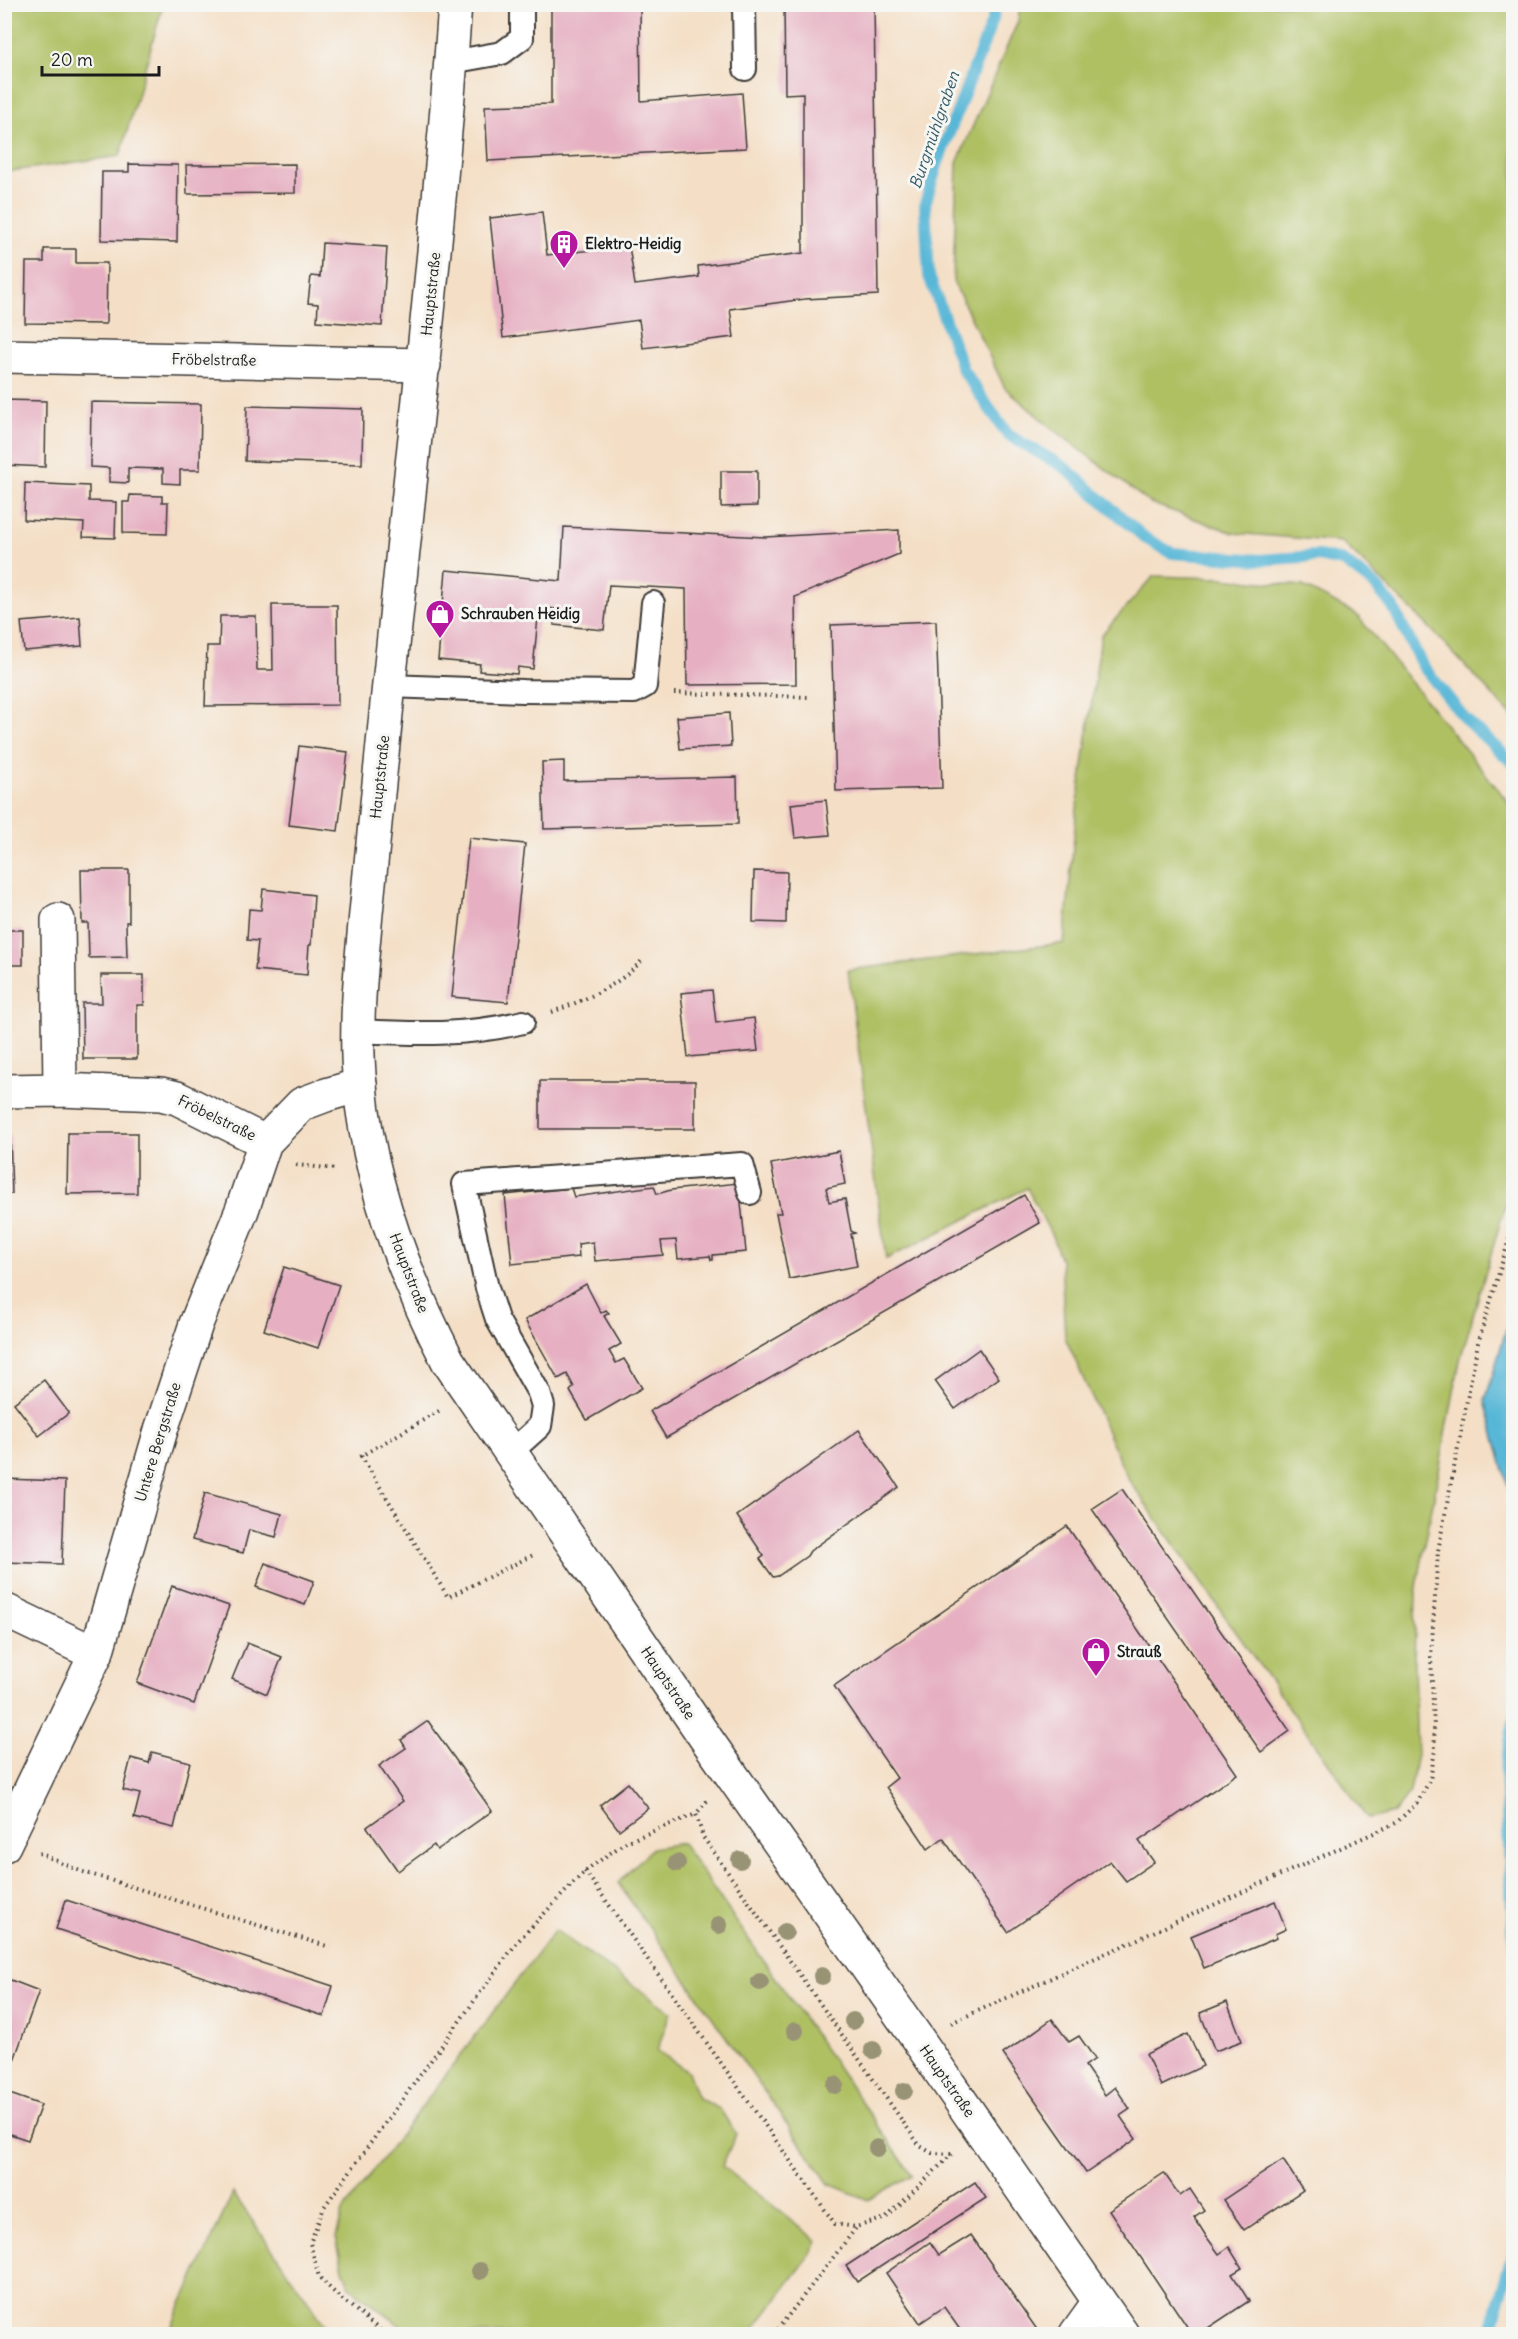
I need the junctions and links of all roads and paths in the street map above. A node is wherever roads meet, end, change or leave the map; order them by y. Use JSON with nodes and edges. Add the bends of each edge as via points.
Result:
{"nodes":[{"id":1,"x":455,"y":4,"type":"edge"},
{"id":2,"x":522,"y":4,"type":"edge"},
{"id":3,"x":744,"y":4,"type":"edge"},
{"id":4,"x":451,"y":62,"type":"junction"},
{"id":5,"x":745,"y":69,"type":"dead end"},
{"id":6,"x":4,"y":356,"type":"edge"},
{"id":7,"x":424,"y":365,"type":"junction"},
{"id":8,"x":653,"y":603,"type":"dead end"},
{"id":9,"x":388,"y":686,"type":"junction"},
{"id":10,"x":634,"y":692,"type":"junction"},
{"id":11,"x":810,"y":697,"type":"dead end"},
{"id":12,"x":58,"y":920,"type":"dead end"},
{"id":13,"x":644,"y":958,"type":"dead end"},
{"id":14,"x":523,"y":1022,"type":"joint"},
{"id":15,"x":359,"y":1031,"type":"junction"},
{"id":16,"x":360,"y":1085,"type":"junction"},
{"id":17,"x":60,"y":1090,"type":"junction"},
{"id":18,"x":4,"y":1091,"type":"edge"},
{"id":19,"x":265,"y":1142,"type":"junction"},
{"id":20,"x":291,"y":1165,"type":"dead end"},
{"id":21,"x":341,"y":1170,"type":"dead end"},
{"id":22,"x":750,"y":1193,"type":"dead end"},
{"id":23,"x":1514,"y":1223,"type":"edge"},
{"id":24,"x":437,"y":1401,"type":"dead end"},
{"id":25,"x":510,"y":1453,"type":"junction"},
{"id":26,"x":543,"y":1550,"type":"dead end"},
{"id":27,"x":4,"y":1610,"type":"edge"},
{"id":28,"x":96,"y":1654,"type":"junction"},
{"id":29,"x":731,"y":1773,"type":"junction"},
{"id":30,"x":696,"y":1814,"type":"junction"},
{"id":31,"x":6,"y":1842,"type":"edge"},
{"id":32,"x":585,"y":1871,"type":"junction"},
{"id":33,"x":330,"y":1947,"type":"dead end"},
{"id":34,"x":918,"y":2038,"type":"junction"},
{"id":35,"x":994,"y":2149,"type":"junction"},
{"id":36,"x":952,"y":2154,"type":"junction"},
{"id":37,"x":856,"y":2227,"type":"junction"},
{"id":38,"x":1099,"y":2302,"type":"junction"},
{"id":39,"x":385,"y":2334,"type":"edge"},
{"id":40,"x":774,"y":2334,"type":"edge"},
{"id":41,"x":1076,"y":2334,"type":"edge"},
{"id":42,"x":1122,"y":2334,"type":"edge"}],
"edges":[{"from":1,"to":4,"type":"main road","name":"Hauptstraße"},
{"from":2,"to":4,"type":"lane","via":[[522,38],[502,53]]},
{"from":3,"to":5,"type":"lane"},
{"from":4,"to":7,"type":"main road","name":"Hauptstraße"},
{"from":6,"to":7,"type":"main road","name":"Fröbelstraße"},
{"from":7,"to":9,"type":"main road","name":"Hauptstraße"},
{"from":8,"to":10,"type":"lane","via":[[645,686]]},
{"from":9,"to":10,"type":"lane"},
{"from":9,"to":15,"type":"main road","name":"Hauptstraße","via":[[361,952]]},
{"from":10,"to":11,"type":"path"},
{"from":12,"to":17,"type":"main road"},
{"from":13,"to":14,"type":"path","via":[[633,971],[586,998]]},
{"from":14,"to":15,"type":"lane","via":[[463,1033]]},
{"from":15,"to":16,"type":"main road","name":"Hauptstraße"},
{"from":16,"to":19,"type":"main road","name":"Untere Bergstraße","via":[[302,1104]]},
{"from":16,"to":25,"type":"main road","name":"Hauptstraße","via":[[373,1164],[423,1313],[448,1360]]},
{"from":17,"to":18,"type":"main road","name":"Fröbelstraße"},
{"from":17,"to":19,"type":"main road","name":"Fröbelstraße","via":[[177,1098]]},
{"from":19,"to":28,"type":"main road","name":"Untere Bergstraße","via":[[196,1324],[161,1430]]},
{"from":20,"to":21,"type":"path"},
{"from":22,"to":25,"type":"lane","via":[[742,1164],[464,1184],[497,1320],[543,1406],[540,1426]]},
{"from":23,"to":34,"type":"path","via":[[1478,1344],[1438,1551],[1431,1657],[1435,1750],[1430,1780],[1417,1803],[1396,1823]]},
{"from":24,"to":26,"type":"path","via":[[442,1409],[361,1456],[448,1597]]},
{"from":25,"to":29,"type":"main road","name":"Hauptstraße"},
{"from":27,"to":28,"type":"main road"},
{"from":28,"to":31,"type":"main road","name":"Untere Bergstraße"},
{"from":29,"to":30,"type":"path"},
{"from":29,"to":34,"type":"main road","name":"Hauptstraße"},
{"from":30,"to":32,"type":"path","via":[[626,1842]]},
{"from":30,"to":36,"type":"path","via":[[703,1838],[920,2146],[932,2153]]},
{"from":31,"to":33,"type":"path","via":[[80,1871]]},
{"from":32,"to":37,"type":"path","via":[[835,2224]]},
{"from":32,"to":39,"type":"path","via":[[518,1941],[324,2207],[310,2243],[319,2277]]},
{"from":34,"to":35,"type":"main road","name":"Hauptstraße"},
{"from":35,"to":36,"type":"path"},
{"from":35,"to":38,"type":"main road","name":"Hauptstraße"},
{"from":36,"to":37,"type":"path","via":[[886,2218]]},
{"from":37,"to":40,"type":"path"},
{"from":38,"to":41,"type":"main road"},
{"from":38,"to":42,"type":"main road","name":"Hauptstraße"}]}
